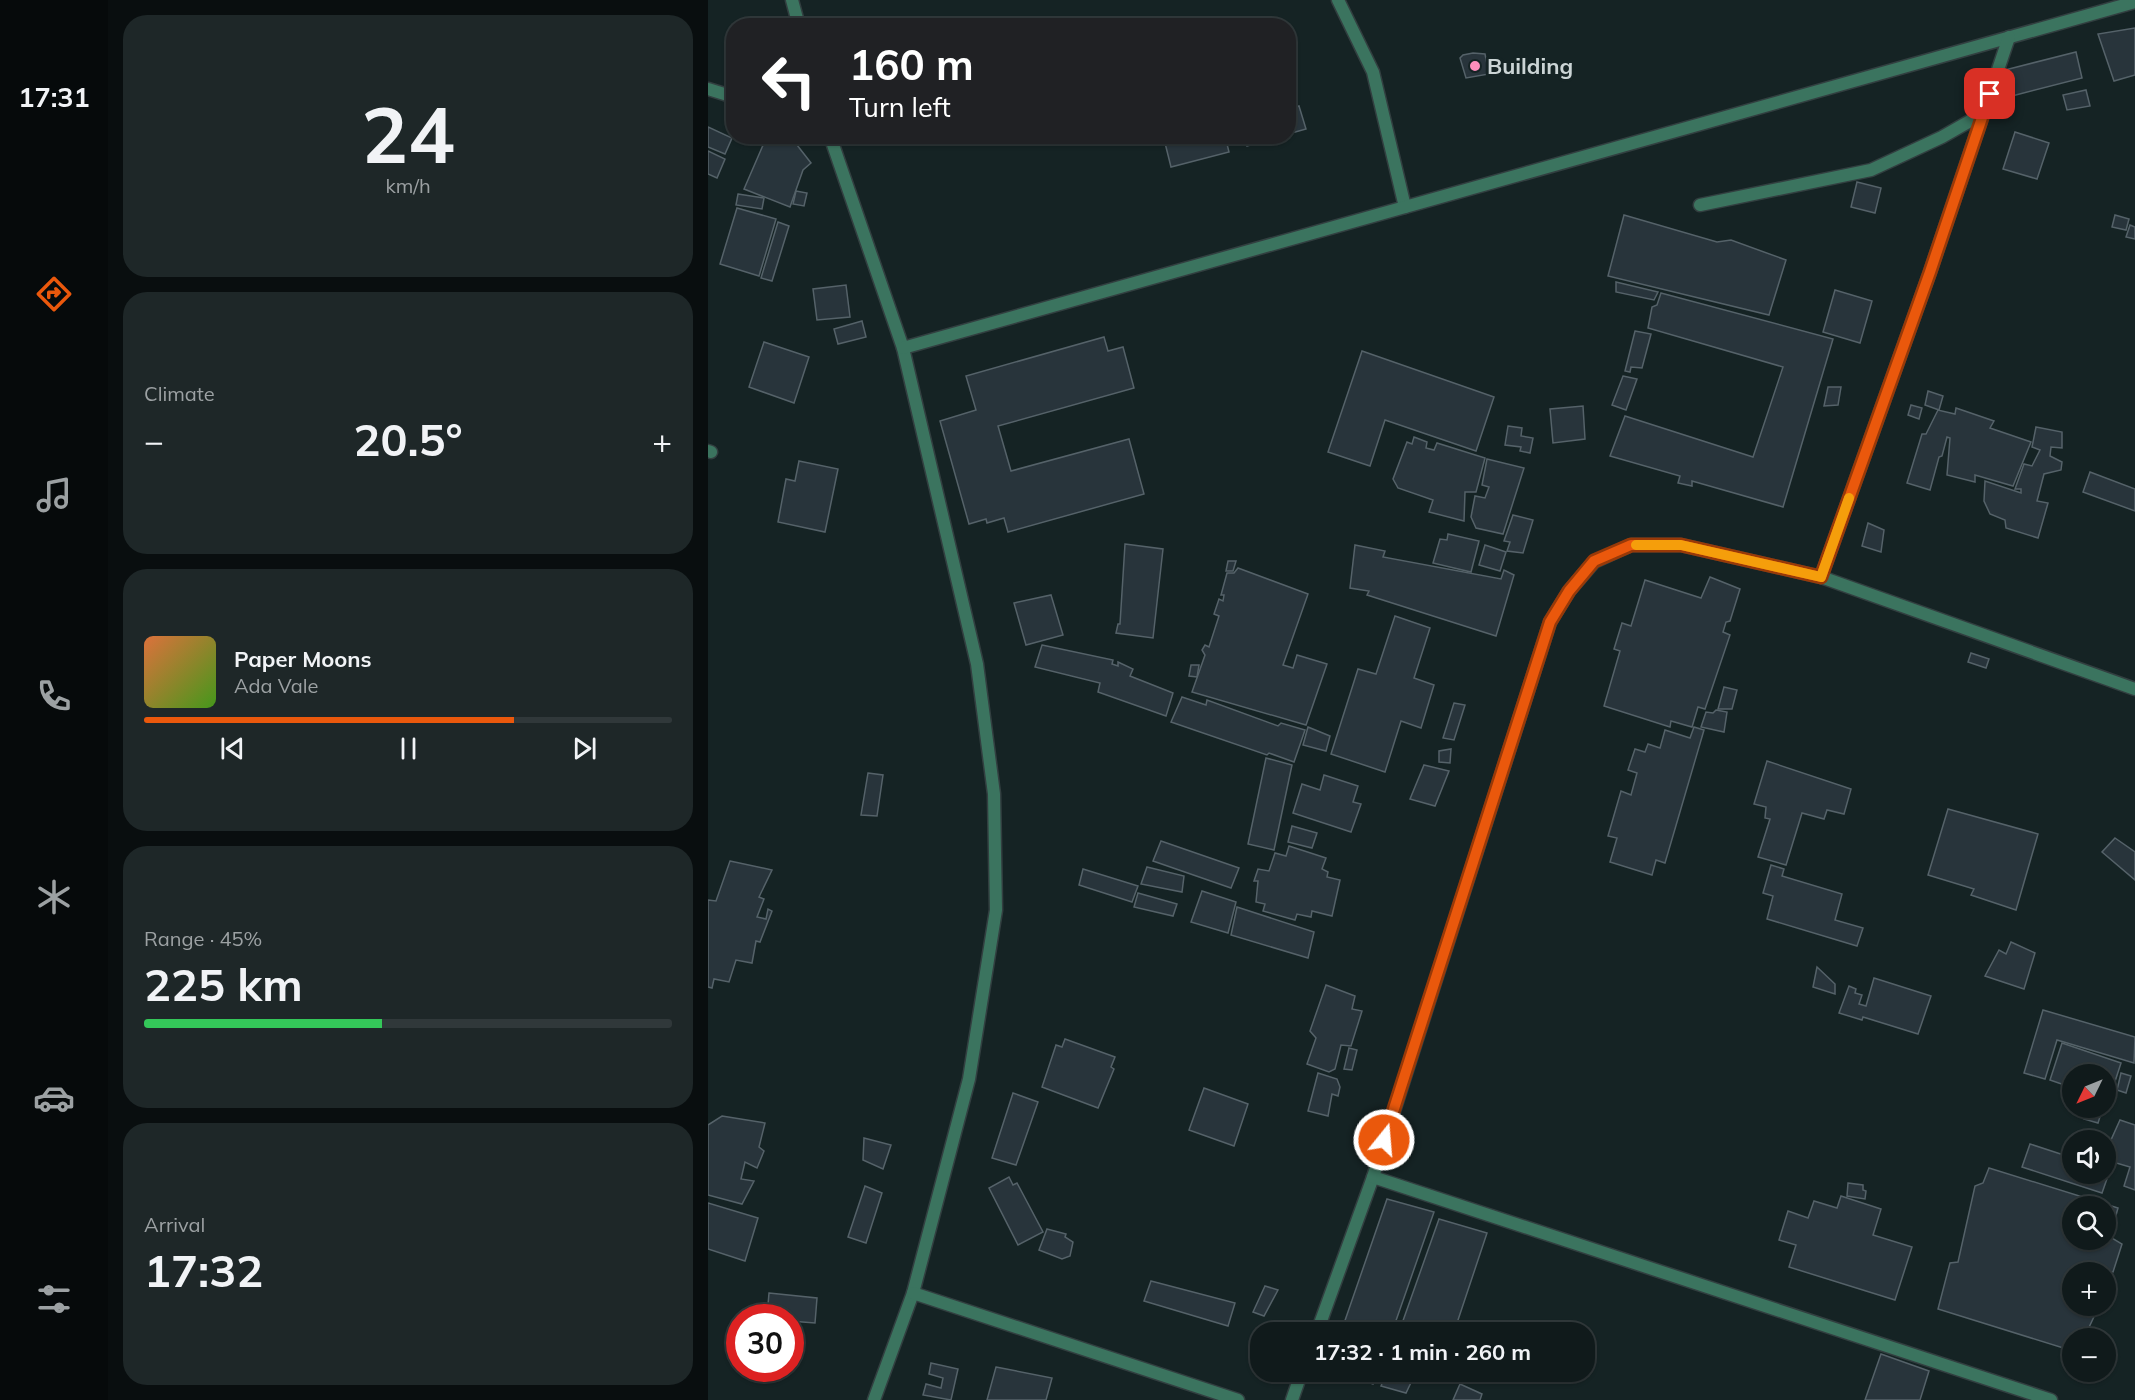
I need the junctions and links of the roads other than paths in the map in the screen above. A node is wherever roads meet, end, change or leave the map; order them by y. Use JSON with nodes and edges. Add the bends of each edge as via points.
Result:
{"nodes":[{"id":1,"x":792,"y":0,"type":"edge"},
{"id":2,"x":1338,"y":0,"type":"edge"},
{"id":3,"x":2135,"y":2,"type":"edge"},
{"id":4,"x":797,"y":18,"type":"edge"},
{"id":5,"x":2009,"y":37,"type":"junction"},
{"id":6,"x":708,"y":89,"type":"edge"},
{"id":7,"x":726,"y":95,"type":"edge"},
{"id":8,"x":1984,"y":113,"type":"junction"},
{"id":9,"x":833,"y":144,"type":"edge"},
{"id":10,"x":1700,"y":205,"type":"dead end"},
{"id":11,"x":1405,"y":207,"type":"junction"},
{"id":12,"x":903,"y":348,"type":"junction"},
{"id":13,"x":1821,"y":577,"type":"junction"},
{"id":14,"x":2135,"y":689,"type":"edge"},
{"id":15,"x":1373,"y":1177,"type":"junction"},
{"id":16,"x":913,"y":1293,"type":"junction"},
{"id":17,"x":1321,"y":1322,"type":"edge"},
{"id":18,"x":1298,"y":1382,"type":"edge"},
{"id":19,"x":874,"y":1400,"type":"edge"},
{"id":20,"x":1238,"y":1400,"type":"edge"},
{"id":21,"x":1292,"y":1400,"type":"edge"},
{"id":22,"x":2050,"y":1400,"type":"edge"}],
"edges":[{"from":1,"to":4,"type":"street"},
{"from":2,"to":11,"type":"street","via":[[1373,72]]},
{"from":3,"to":5,"type":"street"},
{"from":5,"to":8,"type":"street"},
{"from":5,"to":11,"type":"street"},
{"from":6,"to":7,"type":"street"},
{"from":8,"to":10,"type":"street","via":[[1872,170]]},
{"from":8,"to":13,"type":"street"},
{"from":9,"to":12,"type":"street"},
{"from":11,"to":12,"type":"street"},
{"from":12,"to":16,"type":"street","via":[[977,664],[994,794],[996,910],[969,1079]]},
{"from":13,"to":14,"type":"street"},
{"from":13,"to":15,"type":"street","via":[[1681,545],[1631,545],[1594,561],[1569,591],[1550,622]]},
{"from":15,"to":17,"type":"street"},
{"from":15,"to":22,"type":"street"},
{"from":16,"to":19,"type":"street"},
{"from":16,"to":20,"type":"street"},
{"from":18,"to":21,"type":"street"}]}
